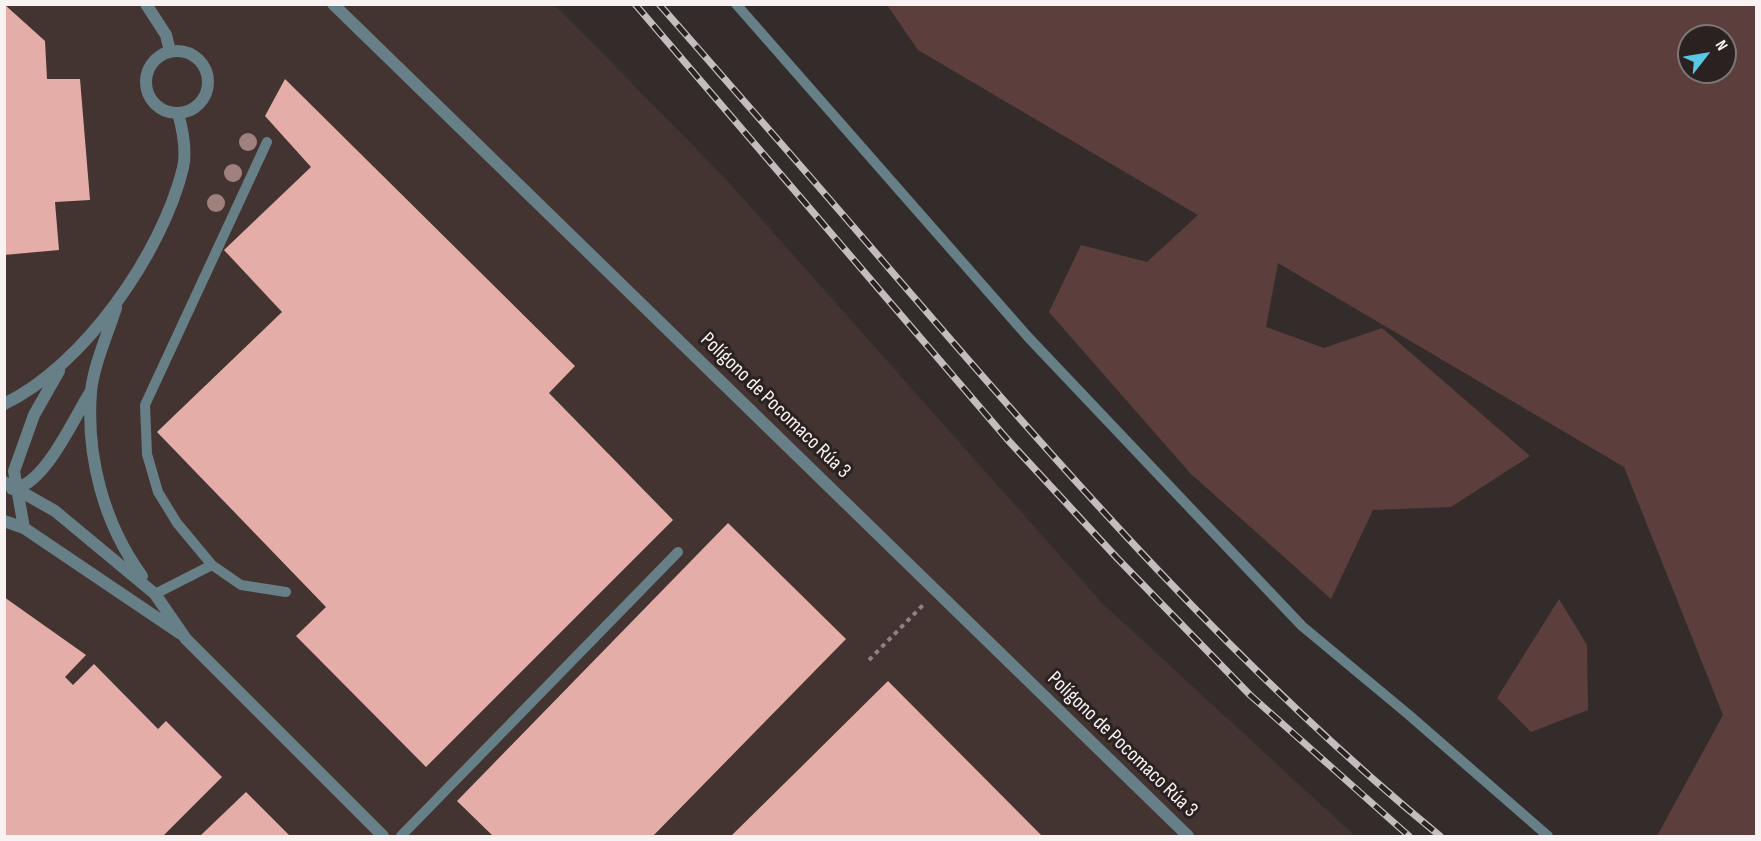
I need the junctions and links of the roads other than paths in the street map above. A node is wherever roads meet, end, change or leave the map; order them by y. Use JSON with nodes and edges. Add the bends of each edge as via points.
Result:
{"nodes":[{"id":1,"x":146,"y":4,"type":"edge"},
{"id":2,"x":333,"y":4,"type":"edge"},
{"id":3,"x":736,"y":4,"type":"edge"},
{"id":4,"x":170,"y":51,"type":"junction"},
{"id":5,"x":178,"y":113,"type":"junction"},
{"id":6,"x":267,"y":142,"type":"dead end"},
{"id":7,"x":117,"y":304,"type":"junction"},
{"id":8,"x":61,"y":367,"type":"junction"},
{"id":9,"x":91,"y":391,"type":"junction"},
{"id":10,"x":4,"y":404,"type":"edge"},
{"id":11,"x":4,"y":482,"type":"edge"},
{"id":12,"x":11,"y":489,"type":"edge"},
{"id":13,"x":4,"y":521,"type":"edge"},
{"id":14,"x":24,"y":528,"type":"junction"},
{"id":15,"x":678,"y":552,"type":"dead end"},
{"id":16,"x":212,"y":565,"type":"junction"},
{"id":17,"x":286,"y":592,"type":"dead end"},
{"id":18,"x":155,"y":594,"type":"junction"},
{"id":19,"x":186,"y":639,"type":"junction"},
{"id":20,"x":383,"y":837,"type":"edge"},
{"id":21,"x":401,"y":837,"type":"edge"},
{"id":22,"x":1188,"y":837,"type":"edge"},
{"id":23,"x":1548,"y":837,"type":"edge"}],
"edges":[{"from":1,"to":4,"type":"street","via":[[166,35]]},
{"from":2,"to":22,"type":"street","name":"Polígono de Pocomaco Rúa 3"},
{"from":3,"to":23,"type":"lane","via":[[1028,337],[1302,626]]},
{"from":4,"to":5,"type":"street","via":[[157,57],[146,74],[146,90],[156,105]]},
{"from":4,"to":5,"type":"street","via":[[188,52],[202,63],[208,79],[205,97],[194,109]]},
{"from":5,"to":7,"type":"street","via":[[184,136],[183,166],[161,227]]},
{"from":6,"to":16,"type":"lane","via":[[145,405],[147,454],[158,492],[177,523]]},
{"from":7,"to":8,"type":"street"},
{"from":7,"to":9,"type":"street"},
{"from":8,"to":10,"type":"street"},
{"from":8,"to":12,"type":"street","via":[[34,415]]},
{"from":9,"to":12,"type":"street","via":[[55,454],[31,482]]},
{"from":9,"to":18,"type":"street","via":[[92,448],[102,497],[122,548]]},
{"from":11,"to":12,"type":"street"},
{"from":12,"to":14,"type":"street"},
{"from":12,"to":18,"type":"street","via":[[55,511]]},
{"from":13,"to":14,"type":"street"},
{"from":14,"to":19,"type":"street"},
{"from":15,"to":21,"type":"lane"},
{"from":16,"to":17,"type":"lane","via":[[241,585]]},
{"from":16,"to":18,"type":"lane"},
{"from":18,"to":19,"type":"street"},
{"from":19,"to":20,"type":"street"}]}
